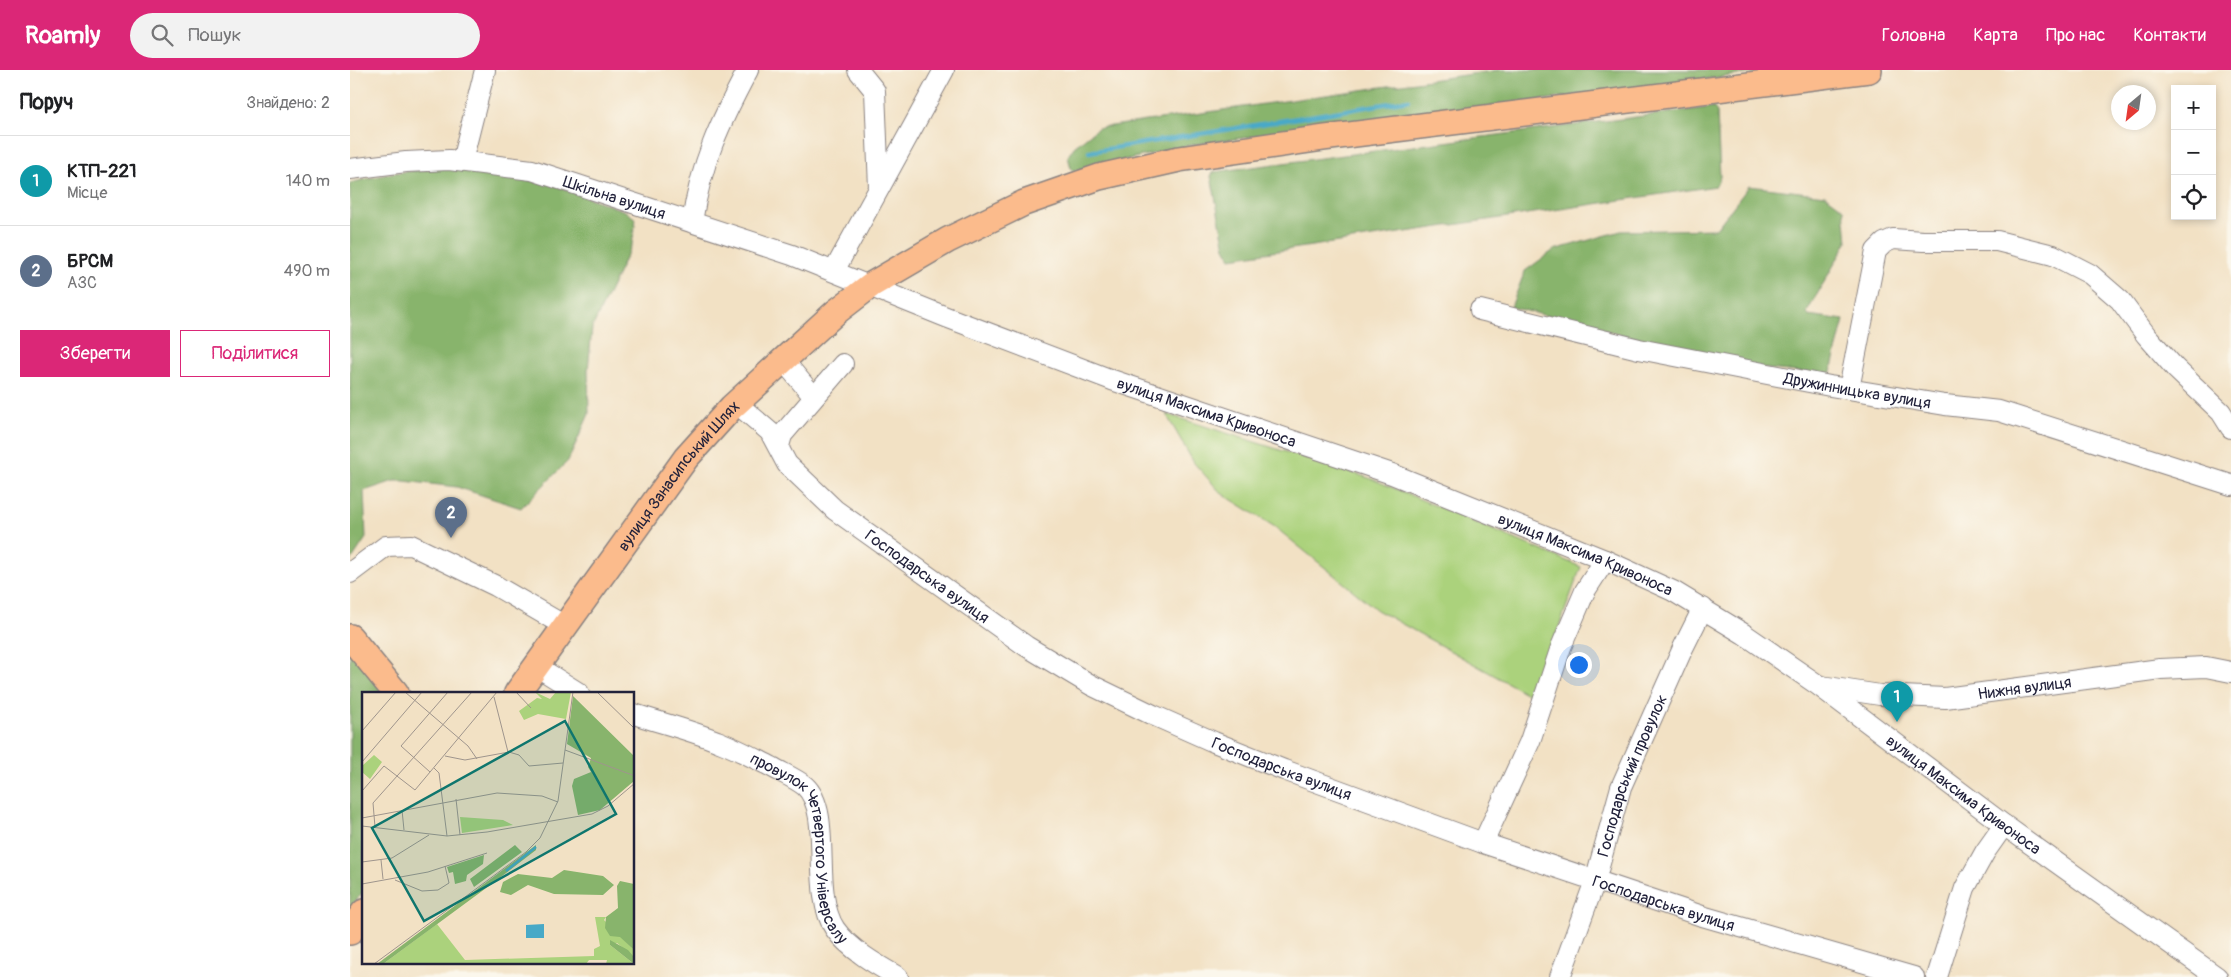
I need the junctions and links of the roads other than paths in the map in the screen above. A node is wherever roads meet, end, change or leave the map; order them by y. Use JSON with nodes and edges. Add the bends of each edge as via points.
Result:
{"nodes":[{"id":1,"x":485,"y":70,"type":"edge"},
{"id":2,"x":748,"y":70,"type":"edge"},
{"id":3,"x":858,"y":70,"type":"edge"},
{"id":4,"x":944,"y":70,"type":"edge"},
{"id":5,"x":1870,"y":70,"type":"edge"},
{"id":6,"x":462,"y":161,"type":"junction"},
{"id":7,"x":350,"y":169,"type":"edge"},
{"id":8,"x":879,"y":188,"type":"junction"},
{"id":9,"x":692,"y":222,"type":"junction"},
{"id":10,"x":834,"y":271,"type":"junction"},
{"id":11,"x":871,"y":285,"type":"junction"},
{"id":12,"x":1480,"y":310,"type":"dead end"},
{"id":13,"x":782,"y":359,"type":"junction"},
{"id":14,"x":843,"y":364,"type":"dead end"},
{"id":15,"x":1848,"y":388,"type":"junction"},
{"id":16,"x":814,"y":397,"type":"junction"},
{"id":17,"x":736,"y":403,"type":"junction"},
{"id":18,"x":2231,"y":428,"type":"edge"},
{"id":19,"x":779,"y":446,"type":"junction"},
{"id":20,"x":2231,"y":485,"type":"edge"},
{"id":21,"x":1605,"y":560,"type":"junction"},
{"id":22,"x":350,"y":573,"type":"edge"},
{"id":23,"x":1703,"y":608,"type":"junction"},
{"id":24,"x":565,"y":626,"type":"junction"},
{"id":25,"x":350,"y":637,"type":"edge"},
{"id":26,"x":536,"y":666,"type":"junction"},
{"id":27,"x":2231,"y":672,"type":"edge"},
{"id":28,"x":1818,"y":685,"type":"junction"},
{"id":29,"x":395,"y":692,"type":"edge"},
{"id":30,"x":518,"y":692,"type":"edge"},
{"id":31,"x":578,"y":692,"type":"edge"},
{"id":32,"x":635,"y":714,"type":"edge"},
{"id":33,"x":2004,"y":825,"type":"junction"},
{"id":34,"x":1483,"y":843,"type":"junction"},
{"id":35,"x":1595,"y":881,"type":"junction"},
{"id":36,"x":362,"y":915,"type":"edge"},
{"id":37,"x":350,"y":932,"type":"edge"},
{"id":38,"x":2211,"y":975,"type":"edge"},
{"id":39,"x":898,"y":977,"type":"edge"},
{"id":40,"x":1560,"y":977,"type":"edge"},
{"id":41,"x":1914,"y":977,"type":"edge"},
{"id":42,"x":1937,"y":977,"type":"edge"}],
"edges":[{"from":1,"to":6,"type":"street"},
{"from":2,"to":9,"type":"street","via":[[710,148],[697,187]]},
{"from":3,"to":8,"type":"street","via":[[875,91]]},
{"from":4,"to":8,"type":"street"},
{"from":5,"to":11,"type":"main road","name":"вулиця Занасипський Шлях","via":[[1324,138],[1170,161],[1099,177],[1024,203],[948,240]]},
{"from":6,"to":7,"type":"street","name":"Шкільна вулиця","via":[[406,162]]},
{"from":6,"to":9,"type":"street","name":"Шкільна вулиця","via":[[532,170]]},
{"from":8,"to":10,"type":"street"},
{"from":9,"to":10,"type":"street","name":"Шкільна вулиця"},
{"from":10,"to":11,"type":"street","name":"Шкільна вулиця"},
{"from":11,"to":13,"type":"main road","name":"вулиця Занасипський Шлях"},
{"from":11,"to":21,"type":"street","name":"вулиця Максима Кривоноса","via":[[1112,380],[1392,474]]},
{"from":12,"to":15,"type":"street","name":"Дружинницька вулиця","via":[[1639,349]]},
{"from":13,"to":16,"type":"street"},
{"from":13,"to":17,"type":"main road","name":"вулиця Занасипський Шлях"},
{"from":14,"to":16,"type":"street"},
{"from":15,"to":18,"type":"street","via":[[1876,251],[1884,243],[1893,239],[1997,241],[2054,255],[2090,274],[2120,300],[2146,335],[2220,412]]},
{"from":15,"to":20,"type":"street","name":"Дружинницька вулиця","via":[[1999,411]]},
{"from":16,"to":19,"type":"street","via":[[782,435]]},
{"from":17,"to":19,"type":"street","name":"Господарська вулиця","via":[[770,432]]},
{"from":17,"to":24,"type":"main road","name":"вулиця Занасипський Шлях","via":[[686,458]]},
{"from":19,"to":34,"type":"street","name":"Господарська вулиця","via":[[787,464],[835,510],[982,616],[1091,685],[1214,742]]},
{"from":21,"to":23,"type":"street","name":"вулиця Максима Кривоноса"},
{"from":21,"to":34,"type":"street","via":[[1585,591],[1561,647],[1530,741]]},
{"from":22,"to":24,"type":"street","via":[[386,546],[411,545],[496,586]]},
{"from":23,"to":28,"type":"street","name":"вулиця Максима Кривоноса"},
{"from":23,"to":35,"type":"street","name":"Господарський провулок","via":[[1634,756]]},
{"from":24,"to":26,"type":"main road","name":"вулиця Занасипський Шлях"},
{"from":25,"to":29,"type":"main road"},
{"from":26,"to":30,"type":"main road","name":"вулиця Занасипський Шлях"},
{"from":26,"to":31,"type":"street"},
{"from":27,"to":28,"type":"street","name":"Нижня вулиця","via":[[2206,668],[2160,669],[1945,698],[1880,695]]},
{"from":28,"to":33,"type":"street","name":"вулиця Максима Кривоноса"},
{"from":32,"to":39,"type":"street","name":"провулок Четвертого Універсалу","via":[[735,748],[805,787],[813,798],[818,817],[823,892],[828,914],[846,941]]},
{"from":33,"to":38,"type":"street","name":"вулиця Максима Кривоноса"},
{"from":33,"to":42,"type":"street","via":[[1966,888]]},
{"from":34,"to":35,"type":"street","name":"Господарська вулиця"},
{"from":35,"to":40,"type":"street","name":"Господарський провулок"},
{"from":35,"to":41,"type":"street","name":"Господарська вулиця"},
{"from":36,"to":37,"type":"main road"}]}
